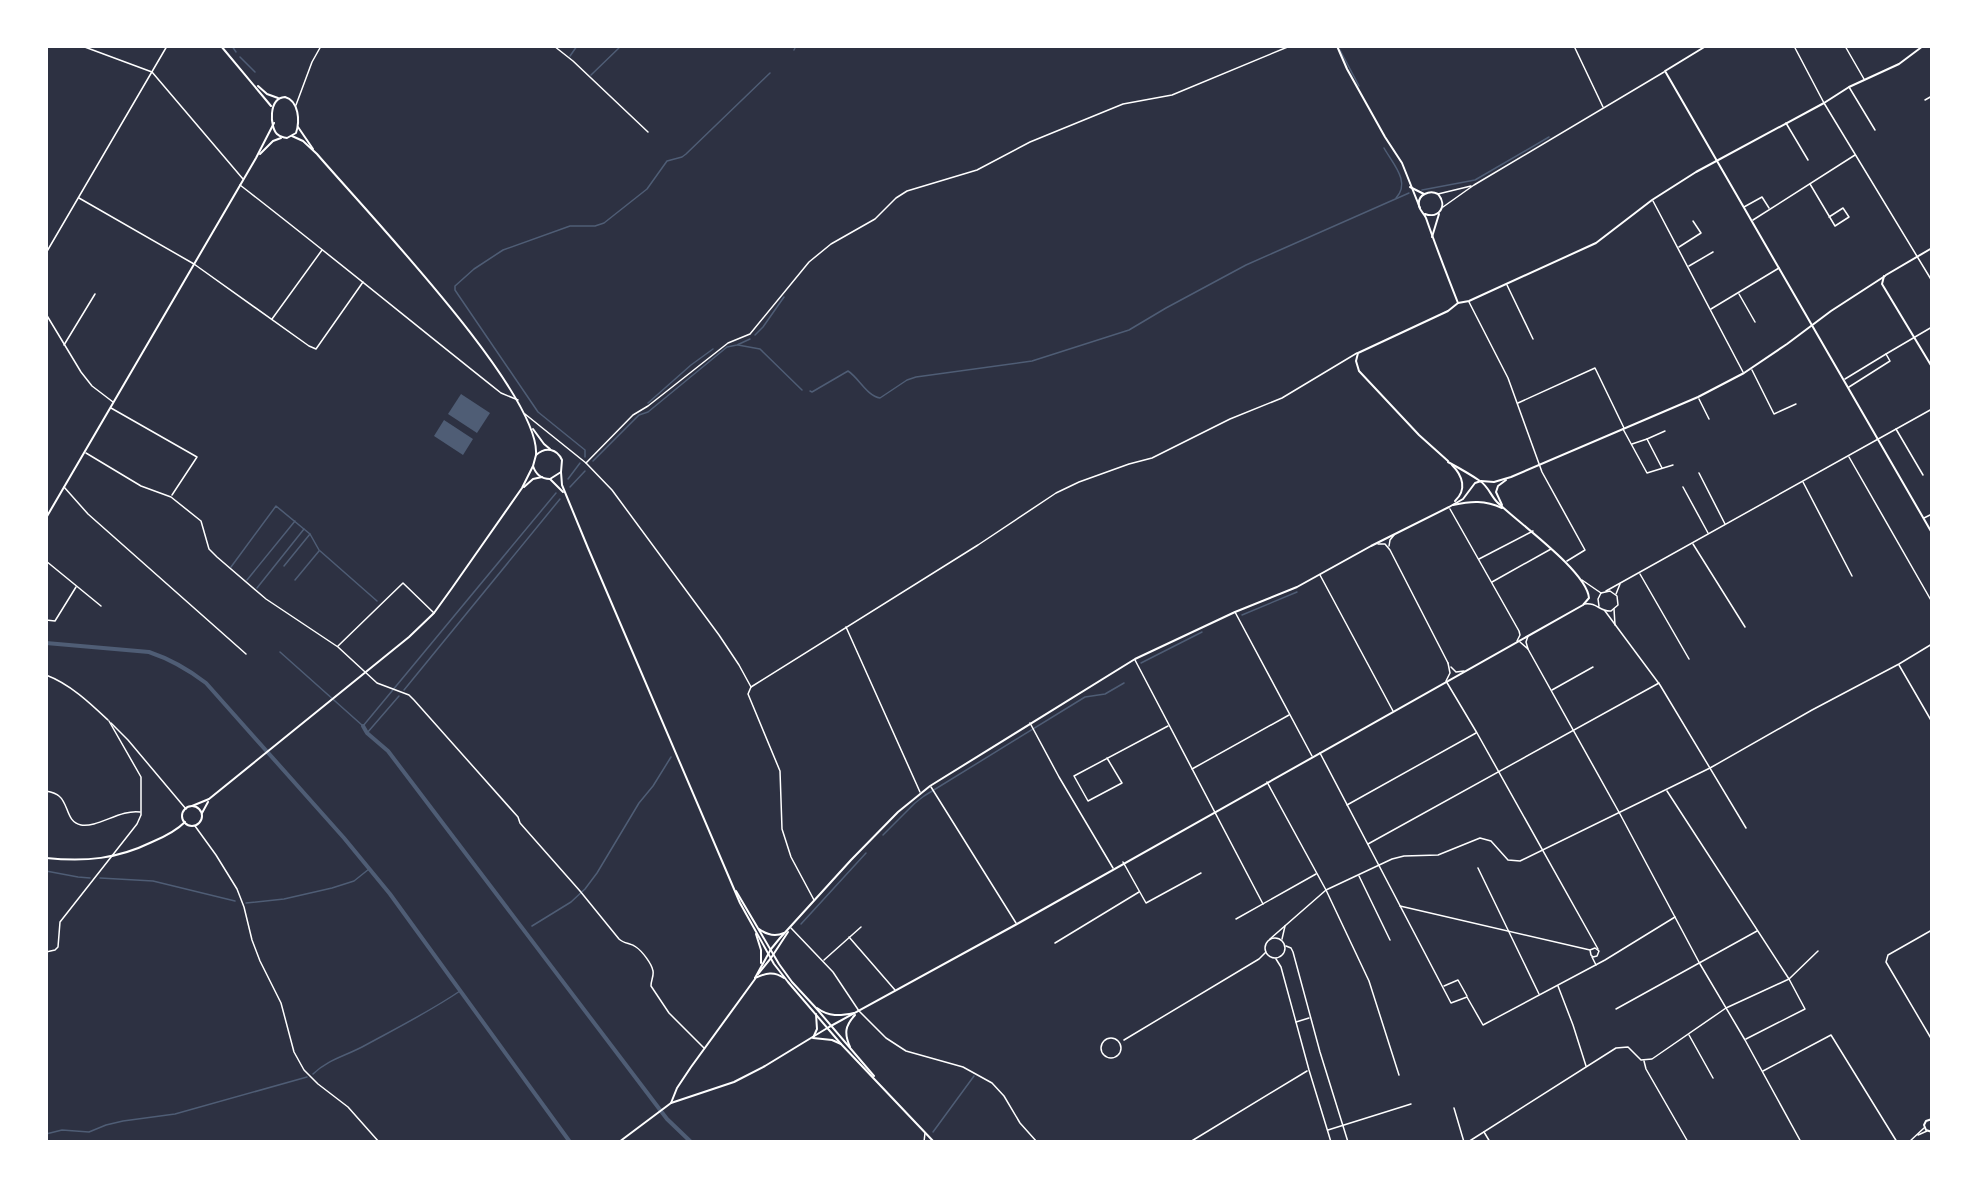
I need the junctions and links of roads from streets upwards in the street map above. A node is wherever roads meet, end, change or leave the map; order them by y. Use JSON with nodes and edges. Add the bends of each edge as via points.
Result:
{"nodes":[{"id":1,"x":82,"y":46,"type":"edge"},
{"id":2,"x":167,"y":46,"type":"edge"},
{"id":3,"x":221,"y":46,"type":"edge"},
{"id":4,"x":321,"y":46,"type":"edge"},
{"id":5,"x":554,"y":46,"type":"edge"},
{"id":6,"x":1290,"y":46,"type":"edge"},
{"id":7,"x":1337,"y":46,"type":"edge"},
{"id":8,"x":1574,"y":46,"type":"edge"},
{"id":9,"x":1706,"y":46,"type":"edge"},
{"id":10,"x":1794,"y":46,"type":"edge"},
{"id":11,"x":1845,"y":46,"type":"edge"},
{"id":12,"x":1923,"y":46,"type":"edge"},
{"id":13,"x":1665,"y":71,"type":"junction"},
{"id":14,"x":152,"y":72,"type":"junction"},
{"id":15,"x":1864,"y":79,"type":"junction"},
{"id":16,"x":251,"y":81,"type":"junction"},
{"id":17,"x":1849,"y":87,"type":"junction"},
{"id":18,"x":1932,"y":96,"type":"edge"},
{"id":19,"x":278,"y":98,"type":"junction"},
{"id":20,"x":1924,"y":100,"type":"dead end"},
{"id":21,"x":1824,"y":103,"type":"junction"},
{"id":22,"x":296,"y":105,"type":"junction"},
{"id":23,"x":272,"y":107,"type":"junction"},
{"id":24,"x":1603,"y":108,"type":"junction"},
{"id":25,"x":274,"y":123,"type":"junction"},
{"id":26,"x":1786,"y":123,"type":"junction"},
{"id":27,"x":298,"y":127,"type":"junction"},
{"id":28,"x":1875,"y":130,"type":"dead end"},
{"id":29,"x":648,"y":132,"type":"dead end"},
{"id":30,"x":292,"y":136,"type":"junction"},
{"id":31,"x":282,"y":137,"type":"junction"},
{"id":32,"x":317,"y":154,"type":"junction"},
{"id":33,"x":1856,"y":154,"type":"junction"},
{"id":34,"x":256,"y":158,"type":"junction"},
{"id":35,"x":1716,"y":160,"type":"junction"},
{"id":36,"x":1808,"y":160,"type":"dead end"},
{"id":37,"x":243,"y":179,"type":"junction"},
{"id":38,"x":1810,"y":183,"type":"junction"},
{"id":39,"x":240,"y":185,"type":"junction"},
{"id":40,"x":1474,"y":185,"type":"junction"},
{"id":41,"x":1410,"y":187,"type":"junction"},
{"id":42,"x":1424,"y":194,"type":"junction"},
{"id":43,"x":1438,"y":194,"type":"junction"},
{"id":44,"x":79,"y":198,"type":"junction"},
{"id":45,"x":1652,"y":200,"type":"junction"},
{"id":46,"x":1420,"y":207,"type":"junction"},
{"id":47,"x":1442,"y":208,"type":"junction"},
{"id":48,"x":1744,"y":208,"type":"junction"},
{"id":49,"x":1769,"y":209,"type":"junction"},
{"id":50,"x":1439,"y":213,"type":"junction"},
{"id":51,"x":1425,"y":214,"type":"junction"},
{"id":52,"x":1829,"y":217,"type":"junction"},
{"id":53,"x":1752,"y":220,"type":"junction"},
{"id":54,"x":1693,"y":221,"type":"dead end"},
{"id":55,"x":1432,"y":237,"type":"junction"},
{"id":56,"x":1678,"y":248,"type":"junction"},
{"id":57,"x":323,"y":249,"type":"junction"},
{"id":58,"x":1932,"y":249,"type":"edge"},
{"id":59,"x":1713,"y":252,"type":"dead end"},
{"id":60,"x":46,"y":253,"type":"edge"},
{"id":61,"x":1916,"y":256,"type":"junction"},
{"id":62,"x":194,"y":264,"type":"junction"},
{"id":63,"x":1688,"y":267,"type":"junction"},
{"id":64,"x":1779,"y":268,"type":"junction"},
{"id":65,"x":1885,"y":276,"type":"junction"},
{"id":66,"x":363,"y":282,"type":"junction"},
{"id":67,"x":1932,"y":282,"type":"edge"},
{"id":68,"x":1507,"y":285,"type":"junction"},
{"id":69,"x":1738,"y":293,"type":"junction"},
{"id":70,"x":95,"y":294,"type":"dead end"},
{"id":71,"x":1469,"y":301,"type":"junction"},
{"id":72,"x":1458,"y":303,"type":"junction"},
{"id":73,"x":1711,"y":309,"type":"junction"},
{"id":74,"x":46,"y":314,"type":"edge"},
{"id":75,"x":1808,"y":318,"type":"junction"},
{"id":76,"x":272,"y":320,"type":"junction"},
{"id":77,"x":1817,"y":321,"type":"junction"},
{"id":78,"x":1755,"y":322,"type":"dead end"},
{"id":79,"x":1812,"y":325,"type":"junction"},
{"id":80,"x":1932,"y":327,"type":"edge"},
{"id":81,"x":1913,"y":337,"type":"junction"},
{"id":82,"x":1533,"y":339,"type":"dead end"},
{"id":83,"x":64,"y":345,"type":"junction"},
{"id":84,"x":1358,"y":353,"type":"junction"},
{"id":85,"x":1886,"y":354,"type":"junction"},
{"id":86,"x":1932,"y":367,"type":"edge"},
{"id":87,"x":1751,"y":368,"type":"junction"},
{"id":88,"x":1744,"y":373,"type":"junction"},
{"id":89,"x":1849,"y":377,"type":"junction"},
{"id":90,"x":1843,"y":380,"type":"junction"},
{"id":91,"x":1852,"y":385,"type":"junction"},
{"id":92,"x":1848,"y":388,"type":"junction"},
{"id":93,"x":1698,"y":397,"type":"junction"},
{"id":94,"x":518,"y":400,"type":"junction"},
{"id":95,"x":114,"y":402,"type":"junction"},
{"id":96,"x":1518,"y":404,"type":"junction"},
{"id":97,"x":1796,"y":404,"type":"dead end"},
{"id":98,"x":110,"y":408,"type":"junction"},
{"id":99,"x":1932,"y":408,"type":"edge"},
{"id":100,"x":525,"y":414,"type":"junction"},
{"id":101,"x":1709,"y":419,"type":"dead end"},
{"id":102,"x":531,"y":425,"type":"junction"},
{"id":103,"x":1623,"y":429,"type":"junction"},
{"id":104,"x":1896,"y":429,"type":"junction"},
{"id":105,"x":1665,"y":431,"type":"dead end"},
{"id":106,"x":1647,"y":439,"type":"junction"},
{"id":107,"x":1878,"y":439,"type":"junction"},
{"id":108,"x":1631,"y":444,"type":"junction"},
{"id":109,"x":550,"y":449,"type":"junction"},
{"id":110,"x":84,"y":453,"type":"junction"},
{"id":111,"x":536,"y":455,"type":"junction"},
{"id":112,"x":1849,"y":456,"type":"junction"},
{"id":113,"x":1449,"y":462,"type":"junction"},
{"id":114,"x":586,"y":463,"type":"junction"},
{"id":115,"x":1673,"y":465,"type":"dead end"},
{"id":116,"x":533,"y":466,"type":"junction"},
{"id":117,"x":1539,"y":466,"type":"junction"},
{"id":118,"x":1662,"y":468,"type":"junction"},
{"id":119,"x":561,"y":472,"type":"junction"},
{"id":120,"x":1699,"y":473,"type":"dead end"},
{"id":121,"x":1923,"y":475,"type":"dead end"},
{"id":122,"x":542,"y":477,"type":"junction"},
{"id":123,"x":1511,"y":477,"type":"junction"},
{"id":124,"x":550,"y":479,"type":"junction"},
{"id":125,"x":1481,"y":481,"type":"junction"},
{"id":126,"x":1803,"y":481,"type":"junction"},
{"id":127,"x":64,"y":487,"type":"junction"},
{"id":128,"x":1683,"y":487,"type":"dead end"},
{"id":129,"x":522,"y":489,"type":"junction"},
{"id":130,"x":171,"y":496,"type":"junction"},
{"id":131,"x":567,"y":497,"type":"junction"},
{"id":132,"x":1450,"y":507,"type":"junction"},
{"id":133,"x":1508,"y":511,"type":"junction"},
{"id":134,"x":1932,"y":514,"type":"edge"},
{"id":135,"x":46,"y":518,"type":"edge"},
{"id":136,"x":1923,"y":519,"type":"junction"},
{"id":137,"x":1726,"y":524,"type":"junction"},
{"id":138,"x":1533,"y":531,"type":"junction"},
{"id":139,"x":1400,"y":532,"type":"junction"},
{"id":140,"x":1932,"y":533,"type":"edge"},
{"id":141,"x":1708,"y":534,"type":"junction"},
{"id":142,"x":1693,"y":543,"type":"junction"},
{"id":143,"x":1371,"y":546,"type":"junction"},
{"id":144,"x":1551,"y":549,"type":"junction"},
{"id":145,"x":1390,"y":550,"type":"junction"},
{"id":146,"x":1479,"y":560,"type":"junction"},
{"id":147,"x":46,"y":561,"type":"edge"},
{"id":148,"x":1565,"y":563,"type":"junction"},
{"id":149,"x":50,"y":564,"type":"junction"},
{"id":150,"x":46,"y":570,"type":"edge"},
{"id":151,"x":1639,"y":573,"type":"junction"},
{"id":152,"x":1575,"y":574,"type":"junction"},
{"id":153,"x":1320,"y":575,"type":"junction"},
{"id":154,"x":1852,"y":576,"type":"dead end"},
{"id":155,"x":1491,"y":582,"type":"junction"},
{"id":156,"x":1620,"y":584,"type":"junction"},
{"id":157,"x":76,"y":586,"type":"junction"},
{"id":158,"x":1606,"y":591,"type":"junction"},
{"id":159,"x":1602,"y":593,"type":"junction"},
{"id":160,"x":1616,"y":594,"type":"junction"},
{"id":161,"x":1932,"y":602,"type":"edge"},
{"id":162,"x":1583,"y":605,"type":"junction"},
{"id":163,"x":101,"y":606,"type":"dead end"},
{"id":164,"x":1599,"y":606,"type":"junction"},
{"id":165,"x":1614,"y":609,"type":"junction"},
{"id":166,"x":1605,"y":611,"type":"junction"},
{"id":167,"x":1235,"y":612,"type":"junction"},
{"id":168,"x":434,"y":613,"type":"junction"},
{"id":169,"x":46,"y":620,"type":"edge"},
{"id":170,"x":1616,"y":626,"type":"junction"},
{"id":171,"x":846,"y":627,"type":"junction"},
{"id":172,"x":1745,"y":627,"type":"dead end"},
{"id":173,"x":1530,"y":634,"type":"junction"},
{"id":174,"x":1516,"y":642,"type":"junction"},
{"id":175,"x":1932,"y":644,"type":"edge"},
{"id":176,"x":338,"y":647,"type":"junction"},
{"id":177,"x":1528,"y":649,"type":"junction"},
{"id":178,"x":246,"y":654,"type":"dead end"},
{"id":179,"x":1689,"y":658,"type":"dead end"},
{"id":180,"x":1135,"y":659,"type":"junction"},
{"id":181,"x":1448,"y":663,"type":"junction"},
{"id":182,"x":1899,"y":664,"type":"junction"},
{"id":183,"x":1593,"y":668,"type":"dead end"},
{"id":184,"x":1464,"y":671,"type":"junction"},
{"id":185,"x":46,"y":675,"type":"edge"},
{"id":186,"x":1446,"y":681,"type":"junction"},
{"id":187,"x":1659,"y":683,"type":"junction"},
{"id":188,"x":751,"y":687,"type":"junction"},
{"id":189,"x":1551,"y":690,"type":"junction"},
{"id":190,"x":1393,"y":711,"type":"junction"},
{"id":191,"x":1290,"y":715,"type":"junction"},
{"id":192,"x":109,"y":721,"type":"junction"},
{"id":193,"x":1932,"y":722,"type":"edge"},
{"id":194,"x":1031,"y":725,"type":"junction"},
{"id":195,"x":1169,"y":725,"type":"junction"},
{"id":196,"x":1574,"y":730,"type":"junction"},
{"id":197,"x":1476,"y":733,"type":"junction"},
{"id":198,"x":1320,"y":753,"type":"junction"},
{"id":199,"x":1312,"y":756,"type":"junction"},
{"id":200,"x":1107,"y":758,"type":"junction"},
{"id":201,"x":1710,"y":768,"type":"junction"},
{"id":202,"x":1192,"y":769,"type":"junction"},
{"id":203,"x":1498,"y":772,"type":"junction"},
{"id":204,"x":1267,"y":782,"type":"junction"},
{"id":205,"x":931,"y":788,"type":"junction"},
{"id":206,"x":1666,"y":790,"type":"junction"},
{"id":207,"x":46,"y":791,"type":"edge"},
{"id":208,"x":920,"y":793,"type":"junction"},
{"id":209,"x":209,"y":799,"type":"junction"},
{"id":210,"x":1347,"y":805,"type":"junction"},
{"id":211,"x":192,"y":806,"type":"junction"},
{"id":212,"x":186,"y":809,"type":"junction"},
{"id":213,"x":141,"y":812,"type":"junction"},
{"id":214,"x":1214,"y":812,"type":"junction"},
{"id":215,"x":202,"y":813,"type":"junction"},
{"id":216,"x":1620,"y":814,"type":"junction"},
{"id":217,"x":184,"y":822,"type":"junction"},
{"id":218,"x":195,"y":826,"type":"junction"},
{"id":219,"x":1746,"y":828,"type":"dead end"},
{"id":220,"x":1367,"y":844,"type":"junction"},
{"id":221,"x":1542,"y":851,"type":"junction"},
{"id":222,"x":110,"y":857,"type":"junction"},
{"id":223,"x":46,"y":858,"type":"edge"},
{"id":224,"x":1124,"y":862,"type":"junction"},
{"id":225,"x":1378,"y":866,"type":"junction"},
{"id":226,"x":1113,"y":868,"type":"junction"},
{"id":227,"x":1478,"y":868,"type":"dead end"},
{"id":228,"x":1201,"y":873,"type":"dead end"},
{"id":229,"x":1316,"y":873,"type":"junction"},
{"id":230,"x":1359,"y":876,"type":"junction"},
{"id":231,"x":735,"y":888,"type":"junction"},
{"id":232,"x":1326,"y":890,"type":"junction"},
{"id":233,"x":1140,"y":891,"type":"junction"},
{"id":234,"x":814,"y":900,"type":"junction"},
{"id":235,"x":1263,"y":904,"type":"junction"},
{"id":236,"x":1400,"y":906,"type":"junction"},
{"id":237,"x":1675,"y":917,"type":"junction"},
{"id":238,"x":1236,"y":919,"type":"dead end"},
{"id":239,"x":1017,"y":924,"type":"junction"},
{"id":240,"x":1286,"y":925,"type":"junction"},
{"id":241,"x":758,"y":927,"type":"junction"},
{"id":242,"x":861,"y":927,"type":"dead end"},
{"id":243,"x":790,"y":928,"type":"junction"},
{"id":244,"x":1507,"y":930,"type":"junction"},
{"id":245,"x":1758,"y":930,"type":"junction"},
{"id":246,"x":1932,"y":930,"type":"edge"},
{"id":247,"x":755,"y":931,"type":"junction"},
{"id":248,"x":787,"y":931,"type":"junction"},
{"id":249,"x":849,"y":937,"type":"junction"},
{"id":250,"x":1270,"y":939,"type":"junction"},
{"id":251,"x":1282,"y":940,"type":"junction"},
{"id":252,"x":1390,"y":940,"type":"dead end"},
{"id":253,"x":1055,"y":943,"type":"dead end"},
{"id":254,"x":1286,"y":946,"type":"junction"},
{"id":255,"x":771,"y":949,"type":"junction"},
{"id":256,"x":1598,"y":949,"type":"junction"},
{"id":257,"x":1590,"y":950,"type":"junction"},
{"id":258,"x":1818,"y":951,"type":"dead end"},
{"id":259,"x":46,"y":952,"type":"edge"},
{"id":260,"x":1266,"y":952,"type":"junction"},
{"id":261,"x":768,"y":953,"type":"junction"},
{"id":262,"x":774,"y":954,"type":"junction"},
{"id":263,"x":1268,"y":955,"type":"junction"},
{"id":264,"x":1592,"y":956,"type":"junction"},
{"id":265,"x":1281,"y":957,"type":"junction"},
{"id":266,"x":771,"y":958,"type":"junction"},
{"id":267,"x":1259,"y":958,"type":"junction"},
{"id":268,"x":1276,"y":959,"type":"junction"},
{"id":269,"x":823,"y":960,"type":"junction"},
{"id":270,"x":1700,"y":964,"type":"junction"},
{"id":271,"x":1596,"y":965,"type":"junction"},
{"id":272,"x":760,"y":966,"type":"junction"},
{"id":273,"x":1281,"y":967,"type":"junction"},
{"id":274,"x":755,"y":978,"type":"junction"},
{"id":275,"x":1789,"y":979,"type":"junction"},
{"id":276,"x":786,"y":980,"type":"junction"},
{"id":277,"x":1557,"y":985,"type":"junction"},
{"id":278,"x":1443,"y":987,"type":"junction"},
{"id":279,"x":895,"y":990,"type":"junction"},
{"id":280,"x":1539,"y":995,"type":"junction"},
{"id":281,"x":1467,"y":997,"type":"junction"},
{"id":282,"x":816,"y":1008,"type":"junction"},
{"id":283,"x":1726,"y":1008,"type":"junction"},
{"id":284,"x":1617,"y":1009,"type":"dead end"},
{"id":285,"x":858,"y":1012,"type":"junction"},
{"id":286,"x":816,"y":1014,"type":"junction"},
{"id":287,"x":1310,"y":1018,"type":"junction"},
{"id":288,"x":1295,"y":1022,"type":"junction"},
{"id":289,"x":832,"y":1026,"type":"junction"},
{"id":290,"x":828,"y":1028,"type":"junction"},
{"id":291,"x":1688,"y":1034,"type":"junction"},
{"id":292,"x":813,"y":1038,"type":"junction"},
{"id":293,"x":1118,"y":1040,"type":"junction"},
{"id":294,"x":1124,"y":1040,"type":"junction"},
{"id":295,"x":1745,"y":1040,"type":"junction"},
{"id":296,"x":1932,"y":1040,"type":"edge"},
{"id":297,"x":841,"y":1044,"type":"junction"},
{"id":298,"x":1121,"y":1046,"type":"junction"},
{"id":299,"x":850,"y":1047,"type":"junction"},
{"id":300,"x":705,"y":1049,"type":"junction"},
{"id":301,"x":1644,"y":1060,"type":"junction"},
{"id":302,"x":1587,"y":1067,"type":"junction"},
{"id":303,"x":1309,"y":1070,"type":"junction"},
{"id":304,"x":1762,"y":1072,"type":"junction"},
{"id":305,"x":1399,"y":1075,"type":"dead end"},
{"id":306,"x":1713,"y":1078,"type":"dead end"},
{"id":307,"x":881,"y":1085,"type":"junction"},
{"id":308,"x":671,"y":1103,"type":"junction"},
{"id":309,"x":1411,"y":1104,"type":"dead end"},
{"id":310,"x":1454,"y":1108,"type":"dead end"},
{"id":311,"x":1932,"y":1119,"type":"edge"},
{"id":312,"x":1342,"y":1126,"type":"junction"},
{"id":313,"x":1924,"y":1128,"type":"junction"},
{"id":314,"x":1327,"y":1131,"type":"junction"},
{"id":315,"x":1484,"y":1131,"type":"junction"},
{"id":316,"x":925,"y":1132,"type":"junction"},
{"id":317,"x":1930,"y":1132,"type":"edge"},
{"id":318,"x":1917,"y":1135,"type":"junction"},
{"id":319,"x":378,"y":1142,"type":"edge"},
{"id":320,"x":620,"y":1142,"type":"edge"},
{"id":321,"x":924,"y":1142,"type":"edge"},
{"id":322,"x":934,"y":1142,"type":"edge"},
{"id":323,"x":1036,"y":1142,"type":"edge"},
{"id":324,"x":1190,"y":1142,"type":"edge"},
{"id":325,"x":1330,"y":1142,"type":"edge"},
{"id":326,"x":1348,"y":1142,"type":"edge"},
{"id":327,"x":1464,"y":1142,"type":"edge"},
{"id":328,"x":1468,"y":1142,"type":"edge"},
{"id":329,"x":1490,"y":1142,"type":"edge"},
{"id":330,"x":1688,"y":1142,"type":"edge"},
{"id":331,"x":1801,"y":1142,"type":"edge"},
{"id":332,"x":1897,"y":1142,"type":"edge"},
{"id":333,"x":1910,"y":1142,"type":"edge"}],
"edges":[{"from":1,"to":14,"type":"street"},
{"from":2,"to":14,"type":"street"},
{"from":3,"to":16,"type":"street"},
{"from":4,"to":22,"type":"street"},
{"from":5,"to":29,"type":"street"},
{"from":6,"to":114,"type":"street","via":[[1172,94],[1114,108],[1030,142],[977,171],[907,191],[875,219],[831,244],[809,262],[750,334],[728,343],[633,415]]},
{"from":7,"to":41,"type":"street","via":[[1402,164]]},
{"from":8,"to":24,"type":"street"},
{"from":9,"to":13,"type":"street"},
{"from":10,"to":21,"type":"street"},
{"from":11,"to":15,"type":"street"},
{"from":12,"to":15,"type":"street","via":[[1899,64]]},
{"from":13,"to":24,"type":"street"},
{"from":13,"to":35,"type":"street"},
{"from":14,"to":37,"type":"street"},
{"from":14,"to":44,"type":"street"},
{"from":15,"to":17,"type":"street"},
{"from":16,"to":19,"type":"street"},
{"from":16,"to":23,"type":"street"},
{"from":17,"to":21,"type":"street"},
{"from":17,"to":28,"type":"street"},
{"from":18,"to":20,"type":"street"},
{"from":19,"to":22,"type":"street","via":[[289,98]]},
{"from":19,"to":23,"type":"street"},
{"from":21,"to":26,"type":"street"},
{"from":21,"to":33,"type":"street"},
{"from":22,"to":27,"type":"street"},
{"from":23,"to":25,"type":"street"},
{"from":24,"to":40,"type":"street"},
{"from":25,"to":31,"type":"street","via":[[275,131]]},
{"from":25,"to":34,"type":"street"},
{"from":26,"to":35,"type":"street"},
{"from":26,"to":36,"type":"street"},
{"from":27,"to":30,"type":"street"},
{"from":27,"to":32,"type":"street"},
{"from":30,"to":31,"type":"street"},
{"from":30,"to":32,"type":"street"},
{"from":31,"to":34,"type":"street"},
{"from":32,"to":94,"type":"street","via":[[464,324]]},
{"from":33,"to":38,"type":"street"},
{"from":33,"to":61,"type":"street"},
{"from":34,"to":37,"type":"street"},
{"from":35,"to":45,"type":"street"},
{"from":35,"to":48,"type":"street"},
{"from":37,"to":39,"type":"street"},
{"from":38,"to":49,"type":"street"},
{"from":38,"to":52,"type":"street"},
{"from":39,"to":57,"type":"street"},
{"from":39,"to":62,"type":"street"},
{"from":40,"to":43,"type":"street"},
{"from":40,"to":47,"type":"street"},
{"from":41,"to":42,"type":"street"},
{"from":41,"to":46,"type":"street"},
{"from":42,"to":43,"type":"street"},
{"from":42,"to":46,"type":"street"},
{"from":43,"to":47,"type":"street"},
{"from":44,"to":60,"type":"street"},
{"from":44,"to":62,"type":"street"},
{"from":45,"to":56,"type":"street"},
{"from":45,"to":68,"type":"street","via":[[1596,243]]},
{"from":46,"to":51,"type":"street"},
{"from":47,"to":50,"type":"street"},
{"from":48,"to":49,"type":"street","via":[[1762,197]]},
{"from":48,"to":53,"type":"street"},
{"from":49,"to":53,"type":"street"},
{"from":50,"to":51,"type":"street"},
{"from":50,"to":55,"type":"street"},
{"from":51,"to":55,"type":"street"},
{"from":52,"to":52,"type":"street","via":[[1844,208],[1849,217],[1834,226]]},
{"from":53,"to":64,"type":"street"},
{"from":54,"to":56,"type":"street","via":[[1701,233]]},
{"from":55,"to":72,"type":"street"},
{"from":56,"to":63,"type":"street"},
{"from":57,"to":66,"type":"street"},
{"from":57,"to":76,"type":"street"},
{"from":58,"to":61,"type":"street"},
{"from":59,"to":63,"type":"street"},
{"from":61,"to":65,"type":"street"},
{"from":61,"to":67,"type":"street"},
{"from":62,"to":76,"type":"street"},
{"from":62,"to":95,"type":"street"},
{"from":63,"to":73,"type":"street"},
{"from":64,"to":69,"type":"street"},
{"from":64,"to":75,"type":"street"},
{"from":65,"to":77,"type":"street"},
{"from":65,"to":81,"type":"street","via":[[1882,284]]},
{"from":66,"to":76,"type":"street","via":[[316,349]]},
{"from":66,"to":94,"type":"street","via":[[501,393]]},
{"from":68,"to":71,"type":"street"},
{"from":68,"to":82,"type":"street"},
{"from":69,"to":73,"type":"street"},
{"from":69,"to":78,"type":"street"},
{"from":70,"to":83,"type":"street"},
{"from":71,"to":72,"type":"street"},
{"from":71,"to":96,"type":"street"},
{"from":72,"to":84,"type":"street"},
{"from":73,"to":88,"type":"street"},
{"from":74,"to":83,"type":"street"},
{"from":75,"to":77,"type":"street"},
{"from":75,"to":79,"type":"street"},
{"from":77,"to":79,"type":"street"},
{"from":79,"to":87,"type":"street"},
{"from":79,"to":90,"type":"street"},
{"from":80,"to":81,"type":"street"},
{"from":81,"to":85,"type":"street"},
{"from":81,"to":86,"type":"street"},
{"from":83,"to":95,"type":"street","via":[[92,386]]},
{"from":84,"to":113,"type":"street","via":[[1359,371]]},
{"from":84,"to":171,"type":"street","via":[[1282,398],[1152,458],[1056,494]]},
{"from":85,"to":89,"type":"street"},
{"from":85,"to":91,"type":"street","via":[[1890,361]]},
{"from":87,"to":88,"type":"street"},
{"from":87,"to":97,"type":"street","via":[[1774,414]]},
{"from":88,"to":93,"type":"street"},
{"from":89,"to":90,"type":"street"},
{"from":89,"to":91,"type":"street"},
{"from":90,"to":92,"type":"street"},
{"from":91,"to":92,"type":"street"},
{"from":92,"to":107,"type":"street"},
{"from":93,"to":101,"type":"street"},
{"from":93,"to":103,"type":"street"},
{"from":94,"to":100,"type":"street"},
{"from":95,"to":98,"type":"street"},
{"from":96,"to":103,"type":"street","via":[[1595,368]]},
{"from":96,"to":117,"type":"street"},
{"from":98,"to":110,"type":"street"},
{"from":98,"to":130,"type":"street","via":[[197,457]]},
{"from":99,"to":104,"type":"street"},
{"from":100,"to":102,"type":"street"},
{"from":100,"to":114,"type":"street"},
{"from":102,"to":109,"type":"street"},
{"from":102,"to":111,"type":"street"},
{"from":103,"to":108,"type":"street"},
{"from":103,"to":117,"type":"street"},
{"from":104,"to":107,"type":"street"},
{"from":104,"to":121,"type":"street"},
{"from":105,"to":106,"type":"street"},
{"from":106,"to":108,"type":"street"},
{"from":106,"to":118,"type":"street"},
{"from":107,"to":112,"type":"street"},
{"from":107,"to":136,"type":"street"},
{"from":108,"to":118,"type":"street","via":[[1647,473]]},
{"from":109,"to":111,"type":"street"},
{"from":109,"to":119,"type":"street","via":[[561,457]]},
{"from":110,"to":127,"type":"street"},
{"from":110,"to":130,"type":"street","via":[[141,486]]},
{"from":111,"to":116,"type":"street"},
{"from":112,"to":126,"type":"street"},
{"from":112,"to":161,"type":"street"},
{"from":113,"to":125,"type":"street"},
{"from":113,"to":132,"type":"street","via":[[1463,485],[1461,496]]},
{"from":114,"to":188,"type":"street","via":[[625,506],[706,617]]},
{"from":115,"to":118,"type":"street"},
{"from":116,"to":122,"type":"street"},
{"from":116,"to":129,"type":"street"},
{"from":117,"to":123,"type":"street"},
{"from":117,"to":148,"type":"street","via":[[1585,550]]},
{"from":119,"to":124,"type":"street"},
{"from":119,"to":131,"type":"street"},
{"from":120,"to":137,"type":"street"},
{"from":122,"to":124,"type":"street"},
{"from":122,"to":129,"type":"street"},
{"from":123,"to":125,"type":"street"},
{"from":123,"to":133,"type":"street","via":[[1496,492]]},
{"from":124,"to":131,"type":"street"},
{"from":125,"to":132,"type":"street"},
{"from":125,"to":133,"type":"street"},
{"from":126,"to":137,"type":"street"},
{"from":126,"to":154,"type":"street"},
{"from":127,"to":135,"type":"street"},
{"from":127,"to":178,"type":"street","via":[[88,514]]},
{"from":128,"to":141,"type":"street"},
{"from":129,"to":168,"type":"street"},
{"from":130,"to":176,"type":"street","via":[[201,521],[209,549],[217,557],[266,599]]},
{"from":131,"to":231,"type":"street"},
{"from":132,"to":133,"type":"street","via":[[1486,501]]},
{"from":132,"to":139,"type":"street"},
{"from":132,"to":146,"type":"street"},
{"from":133,"to":138,"type":"street"},
{"from":134,"to":136,"type":"street"},
{"from":136,"to":140,"type":"street"},
{"from":137,"to":141,"type":"street"},
{"from":138,"to":144,"type":"street"},
{"from":138,"to":146,"type":"street"},
{"from":139,"to":143,"type":"street"},
{"from":139,"to":145,"type":"street","via":[[1390,540]]},
{"from":141,"to":142,"type":"street"},
{"from":142,"to":151,"type":"street"},
{"from":142,"to":172,"type":"street"},
{"from":143,"to":145,"type":"street","via":[[1383,544]]},
{"from":143,"to":153,"type":"street"},
{"from":144,"to":148,"type":"street"},
{"from":144,"to":155,"type":"street"},
{"from":145,"to":181,"type":"street"},
{"from":146,"to":155,"type":"street"},
{"from":147,"to":149,"type":"street"},
{"from":148,"to":152,"type":"street"},
{"from":149,"to":150,"type":"street"},
{"from":149,"to":157,"type":"street"},
{"from":151,"to":156,"type":"street"},
{"from":151,"to":179,"type":"street"},
{"from":152,"to":159,"type":"street"},
{"from":152,"to":162,"type":"street","via":[[1588,593]]},
{"from":153,"to":167,"type":"street"},
{"from":153,"to":190,"type":"street"},
{"from":155,"to":174,"type":"street","via":[[1519,631]]},
{"from":156,"to":158,"type":"street"},
{"from":156,"to":160,"type":"street"},
{"from":157,"to":163,"type":"street"},
{"from":157,"to":169,"type":"street","via":[[55,621]]},
{"from":158,"to":159,"type":"street"},
{"from":158,"to":160,"type":"street"},
{"from":159,"to":164,"type":"street"},
{"from":160,"to":165,"type":"street","via":[[1618,602]]},
{"from":162,"to":164,"type":"street"},
{"from":162,"to":173,"type":"street"},
{"from":164,"to":166,"type":"street"},
{"from":165,"to":166,"type":"street"},
{"from":165,"to":170,"type":"street"},
{"from":166,"to":170,"type":"street"},
{"from":167,"to":180,"type":"street"},
{"from":167,"to":191,"type":"street"},
{"from":168,"to":176,"type":"street","via":[[403,583]]},
{"from":168,"to":209,"type":"street","via":[[409,638]]},
{"from":170,"to":187,"type":"street"},
{"from":171,"to":188,"type":"street"},
{"from":171,"to":208,"type":"street"},
{"from":173,"to":174,"type":"street"},
{"from":173,"to":177,"type":"street"},
{"from":174,"to":177,"type":"street"},
{"from":174,"to":184,"type":"street"},
{"from":175,"to":182,"type":"street"},
{"from":176,"to":300,"type":"street","via":[[377,683],[414,700],[619,939],[638,948],[652,967],[651,986],[683,1028]]},
{"from":177,"to":189,"type":"street"},
{"from":180,"to":194,"type":"street"},
{"from":180,"to":195,"type":"street"},
{"from":181,"to":184,"type":"street","via":[[1455,671]]},
{"from":181,"to":186,"type":"street","via":[[1450,673]]},
{"from":182,"to":193,"type":"street"},
{"from":182,"to":201,"type":"street"},
{"from":183,"to":189,"type":"street"},
{"from":184,"to":186,"type":"street"},
{"from":185,"to":192,"type":"street","via":[[80,696]]},
{"from":186,"to":190,"type":"street"},
{"from":186,"to":197,"type":"street"},
{"from":187,"to":196,"type":"street"},
{"from":187,"to":201,"type":"street"},
{"from":188,"to":234,"type":"street","via":[[748,694],[780,771],[782,830],[791,857]]},
{"from":189,"to":196,"type":"street"},
{"from":190,"to":198,"type":"street"},
{"from":191,"to":199,"type":"street"},
{"from":191,"to":202,"type":"street"},
{"from":192,"to":212,"type":"street"},
{"from":192,"to":213,"type":"street","via":[[141,777]]},
{"from":194,"to":205,"type":"street"},
{"from":194,"to":226,"type":"street"},
{"from":195,"to":200,"type":"street"},
{"from":195,"to":202,"type":"street"},
{"from":196,"to":203,"type":"street"},
{"from":196,"to":216,"type":"street"},
{"from":197,"to":203,"type":"street"},
{"from":197,"to":210,"type":"street"},
{"from":198,"to":199,"type":"street"},
{"from":198,"to":210,"type":"street"},
{"from":199,"to":204,"type":"street"},
{"from":200,"to":200,"type":"street","via":[[1074,776],[1088,801],[1122,783]]},
{"from":201,"to":206,"type":"street"},
{"from":201,"to":219,"type":"street"},
{"from":202,"to":214,"type":"street"},
{"from":203,"to":220,"type":"street"},
{"from":203,"to":221,"type":"street"},
{"from":204,"to":214,"type":"street"},
{"from":204,"to":229,"type":"street"},
{"from":205,"to":208,"type":"street"},
{"from":205,"to":239,"type":"street"},
{"from":206,"to":216,"type":"street"},
{"from":206,"to":245,"type":"street"},
{"from":207,"to":213,"type":"street","via":[[59,795],[73,821],[81,825]]},
{"from":208,"to":234,"type":"street"},
{"from":209,"to":211,"type":"street"},
{"from":209,"to":215,"type":"street"},
{"from":210,"to":220,"type":"street"},
{"from":211,"to":212,"type":"street"},
{"from":211,"to":215,"type":"street"},
{"from":212,"to":217,"type":"street"},
{"from":213,"to":222,"type":"street","via":[[137,824]]},
{"from":214,"to":224,"type":"street"},
{"from":214,"to":235,"type":"street"},
{"from":215,"to":218,"type":"street","via":[[202,820]]},
{"from":216,"to":221,"type":"street"},
{"from":216,"to":237,"type":"street"},
{"from":217,"to":218,"type":"street"},
{"from":217,"to":222,"type":"street","via":[[131,852]]},
{"from":218,"to":319,"type":"street","via":[[237,889],[252,940],[281,1003],[294,1052],[304,1070],[348,1107]]},
{"from":220,"to":225,"type":"street"},
{"from":221,"to":225,"type":"street","via":[[1512,861],[1491,841],[1480,838],[1446,853],[1399,857]]},
{"from":221,"to":256,"type":"street"},
{"from":222,"to":223,"type":"street"},
{"from":222,"to":259,"type":"street","via":[[60,922],[58,947]]},
{"from":224,"to":226,"type":"street"},
{"from":224,"to":233,"type":"street"},
{"from":225,"to":230,"type":"street"},
{"from":225,"to":236,"type":"street"},
{"from":226,"to":239,"type":"street"},
{"from":227,"to":244,"type":"street"},
{"from":228,"to":233,"type":"street","via":[[1146,903]]},
{"from":229,"to":232,"type":"street"},
{"from":229,"to":235,"type":"street"},
{"from":230,"to":232,"type":"street"},
{"from":230,"to":252,"type":"street"},
{"from":231,"to":241,"type":"street"},
{"from":231,"to":247,"type":"street"},
{"from":232,"to":240,"type":"street"},
{"from":232,"to":305,"type":"street","via":[[1369,981]]},
{"from":233,"to":253,"type":"street"},
{"from":234,"to":243,"type":"street"},
{"from":235,"to":238,"type":"street"},
{"from":236,"to":244,"type":"street"},
{"from":236,"to":278,"type":"street"},
{"from":237,"to":270,"type":"street"},
{"from":237,"to":271,"type":"street"},
{"from":239,"to":279,"type":"street"},
{"from":240,"to":250,"type":"street"},
{"from":240,"to":251,"type":"street"},
{"from":241,"to":248,"type":"street","via":[[769,935]]},
{"from":241,"to":255,"type":"street"},
{"from":242,"to":249,"type":"street"},
{"from":243,"to":248,"type":"street"},
{"from":243,"to":262,"type":"street"},
{"from":243,"to":269,"type":"street"},
{"from":244,"to":257,"type":"street"},
{"from":244,"to":280,"type":"street"},
{"from":245,"to":270,"type":"street"},
{"from":245,"to":275,"type":"street"},
{"from":246,"to":296,"type":"street","via":[[1886,958]]},
{"from":247,"to":261,"type":"street"},
{"from":247,"to":272,"type":"street","via":[[761,950]]},
{"from":248,"to":255,"type":"street"},
{"from":249,"to":269,"type":"street"},
{"from":249,"to":279,"type":"street"},
{"from":250,"to":251,"type":"street"},
{"from":250,"to":260,"type":"street","via":[[1265,945]]},
{"from":251,"to":254,"type":"street"},
{"from":254,"to":265,"type":"street"},
{"from":254,"to":287,"type":"street","via":[[1293,952]]},
{"from":255,"to":261,"type":"street"},
{"from":255,"to":262,"type":"street"},
{"from":256,"to":257,"type":"street"},
{"from":256,"to":264,"type":"street","via":[[1598,955]]},
{"from":257,"to":264,"type":"street"},
{"from":258,"to":275,"type":"street"},
{"from":260,"to":263,"type":"street"},
{"from":260,"to":267,"type":"street"},
{"from":261,"to":266,"type":"street"},
{"from":261,"to":272,"type":"street"},
{"from":262,"to":266,"type":"street"},
{"from":262,"to":282,"type":"street"},
{"from":263,"to":267,"type":"street"},
{"from":263,"to":268,"type":"street"},
{"from":264,"to":271,"type":"street"},
{"from":265,"to":268,"type":"street"},
{"from":265,"to":273,"type":"street"},
{"from":266,"to":274,"type":"street"},
{"from":266,"to":276,"type":"street"},
{"from":267,"to":294,"type":"street"},
{"from":268,"to":273,"type":"street"},
{"from":269,"to":285,"type":"street"},
{"from":270,"to":283,"type":"street"},
{"from":270,"to":284,"type":"street"},
{"from":271,"to":277,"type":"street"},
{"from":272,"to":274,"type":"street"},
{"from":273,"to":288,"type":"street"},
{"from":274,"to":276,"type":"street","via":[[774,974]]},
{"from":274,"to":300,"type":"street"},
{"from":275,"to":283,"type":"street"},
{"from":275,"to":295,"type":"street","via":[[1805,1009]]},
{"from":276,"to":286,"type":"street"},
{"from":277,"to":280,"type":"street"},
{"from":277,"to":302,"type":"street"},
{"from":278,"to":281,"type":"street","via":[[1451,1003]]},
{"from":278,"to":281,"type":"street","via":[[1458,980]]},
{"from":279,"to":285,"type":"street"},
{"from":280,"to":281,"type":"street","via":[[1483,1025]]},
{"from":282,"to":285,"type":"street","via":[[841,1016]]},
{"from":282,"to":289,"type":"street"},
{"from":283,"to":291,"type":"street"},
{"from":283,"to":295,"type":"street"},
{"from":285,"to":289,"type":"street"},
{"from":285,"to":299,"type":"street","via":[[845,1029]]},
{"from":285,"to":323,"type":"street","via":[[906,1051],[963,1067],[992,1083]]},
{"from":286,"to":290,"type":"street"},
{"from":286,"to":292,"type":"street"},
{"from":287,"to":288,"type":"street"},
{"from":287,"to":312,"type":"street"},
{"from":288,"to":303,"type":"street"},
{"from":289,"to":290,"type":"street"},
{"from":289,"to":299,"type":"street"},
{"from":290,"to":292,"type":"street"},
{"from":290,"to":297,"type":"street"},
{"from":291,"to":301,"type":"street","via":[[1652,1059]]},
{"from":291,"to":306,"type":"street"},
{"from":292,"to":297,"type":"street"},
{"from":292,"to":308,"type":"street","via":[[734,1082]]},
{"from":293,"to":294,"type":"street"},
{"from":293,"to":298,"type":"street"},
{"from":293,"to":298,"type":"street","via":[[1111,1037],[1103,1041],[1103,1054],[1115,1058]]},
{"from":294,"to":298,"type":"street"},
{"from":295,"to":304,"type":"street"},
{"from":297,"to":307,"type":"street"},
{"from":299,"to":307,"type":"street"},
{"from":300,"to":308,"type":"street"},
{"from":301,"to":302,"type":"street","via":[[1631,1048],[1622,1046]]},
{"from":301,"to":330,"type":"street"},
{"from":302,"to":315,"type":"street"},
{"from":303,"to":314,"type":"street"},
{"from":303,"to":324,"type":"street"},
{"from":304,"to":331,"type":"street"},
{"from":304,"to":332,"type":"street","via":[[1831,1035]]},
{"from":307,"to":316,"type":"street"},
{"from":308,"to":320,"type":"street"},
{"from":309,"to":312,"type":"street"},
{"from":310,"to":327,"type":"street"},
{"from":311,"to":313,"type":"street","via":[[1926,1121]]},
{"from":312,"to":314,"type":"street"},
{"from":312,"to":326,"type":"street"},
{"from":313,"to":317,"type":"street"},
{"from":313,"to":318,"type":"street"},
{"from":314,"to":325,"type":"street"},
{"from":315,"to":328,"type":"street"},
{"from":315,"to":329,"type":"street"},
{"from":316,"to":321,"type":"street"},
{"from":316,"to":322,"type":"street"},
{"from":317,"to":318,"type":"street"},
{"from":318,"to":333,"type":"street"}]}
